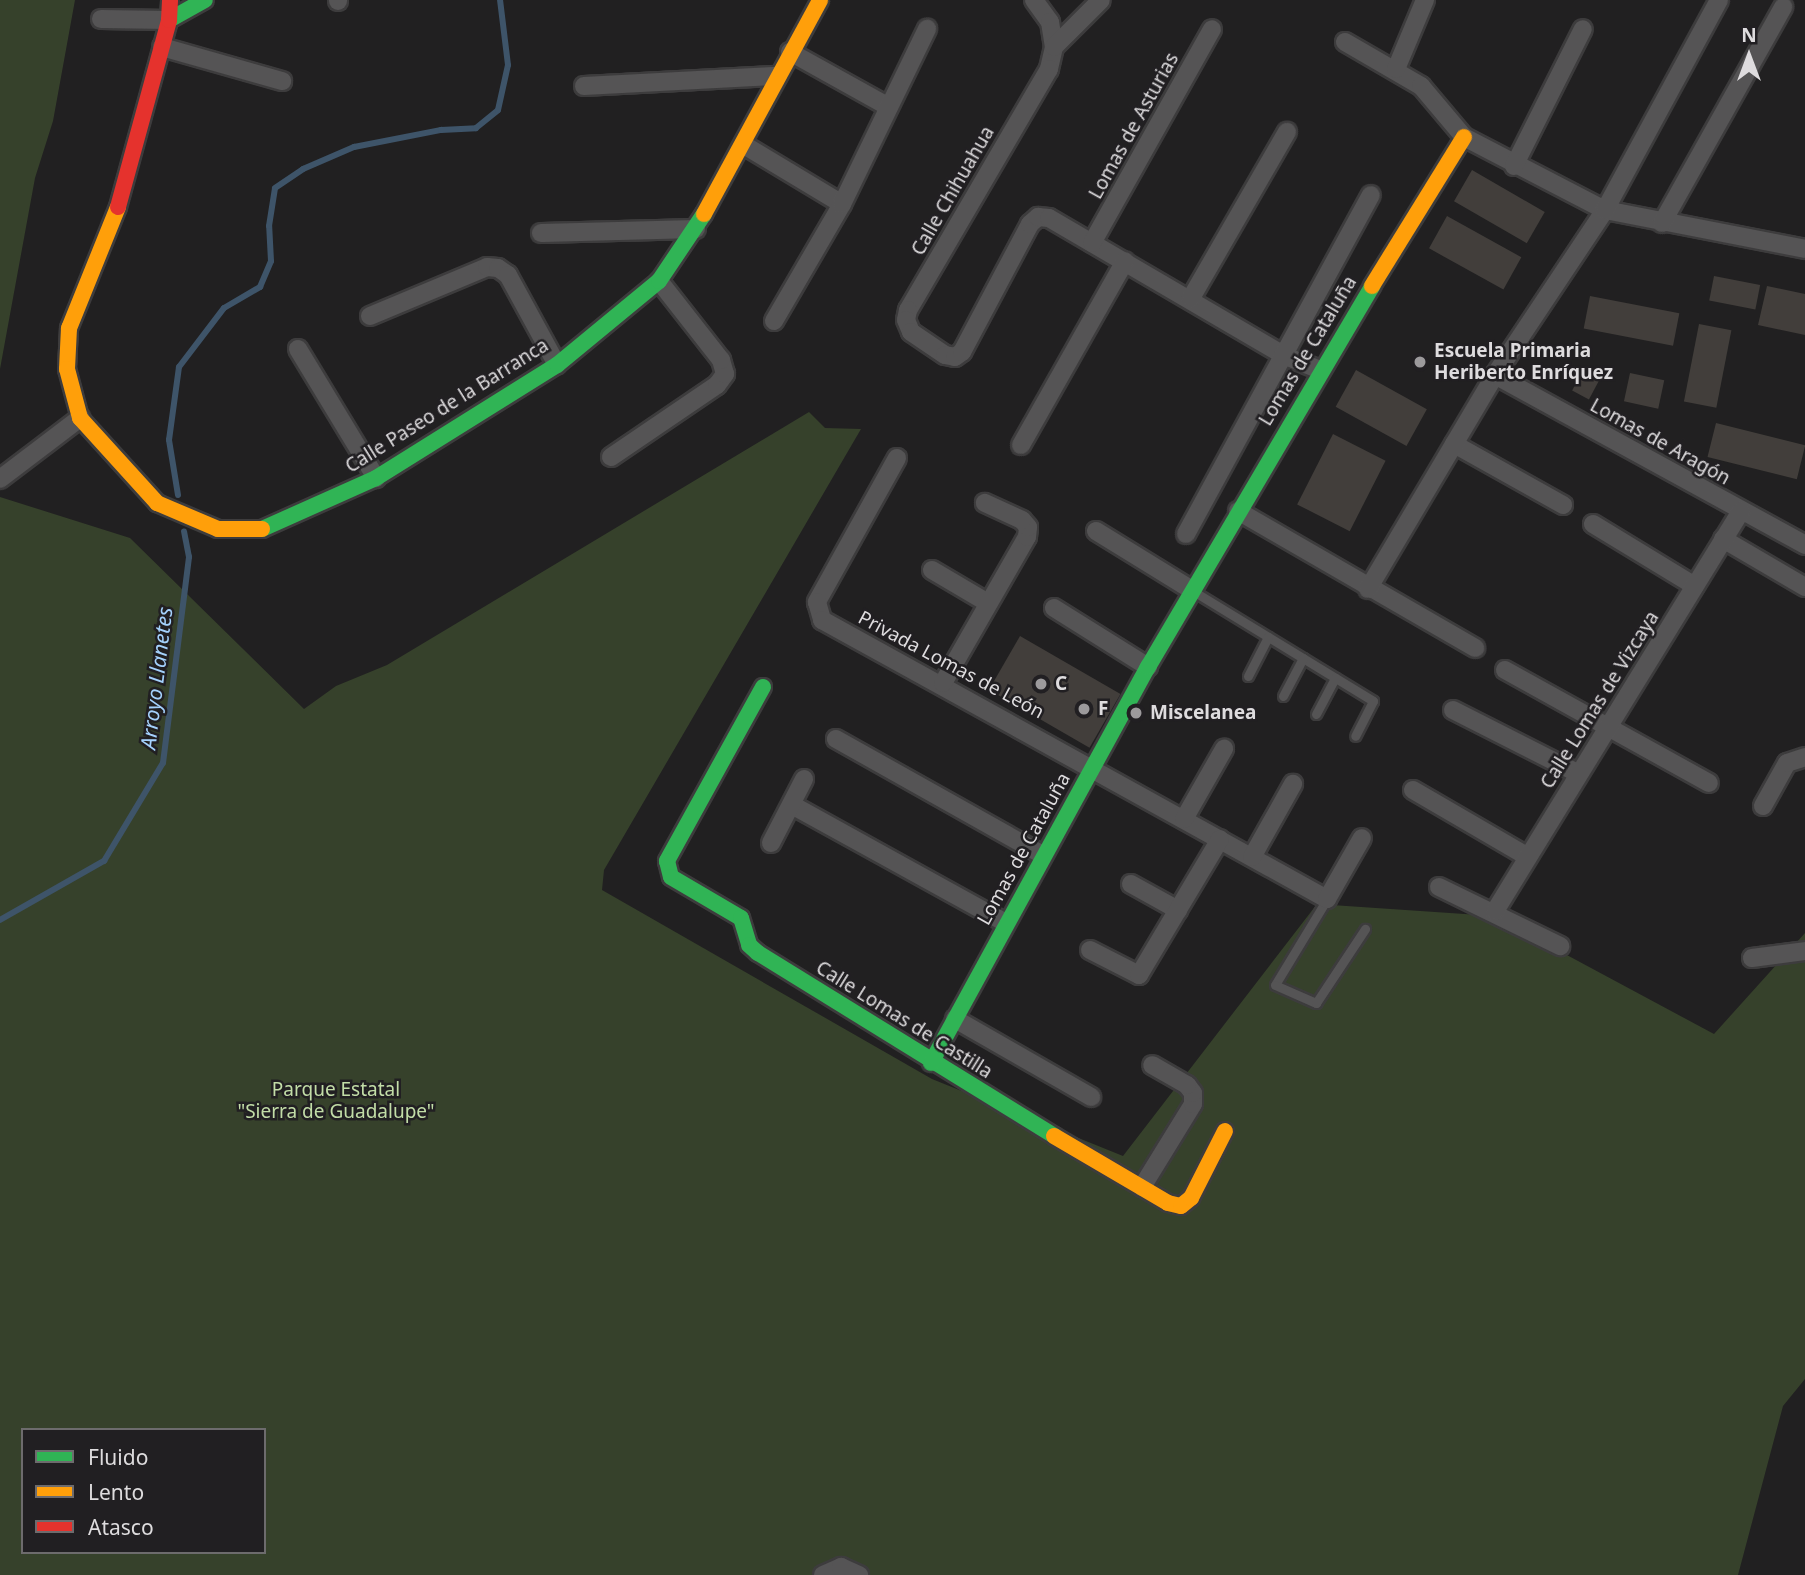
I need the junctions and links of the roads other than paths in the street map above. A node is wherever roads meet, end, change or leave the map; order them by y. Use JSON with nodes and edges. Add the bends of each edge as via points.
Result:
{"nodes":[{"id":1,"x":170,"y":0,"type":"edge"},
{"id":2,"x":205,"y":0,"type":"edge"},
{"id":3,"x":820,"y":0,"type":"edge"},
{"id":4,"x":1034,"y":0,"type":"edge"},
{"id":5,"x":1101,"y":0,"type":"edge"},
{"id":6,"x":1425,"y":0,"type":"edge"},
{"id":7,"x":1719,"y":0,"type":"edge"},
{"id":8,"x":1783,"y":7,"type":"dead end"},
{"id":9,"x":101,"y":19,"type":"dead end"},
{"id":10,"x":169,"y":20,"type":"junction"},
{"id":11,"x":927,"y":29,"type":"dead end"},
{"id":12,"x":1212,"y":29,"type":"dead end"},
{"id":13,"x":1583,"y":29,"type":"dead end"},
{"id":14,"x":1345,"y":42,"type":"dead end"},
{"id":15,"x":162,"y":47,"type":"junction"},
{"id":16,"x":1054,"y":47,"type":"junction"},
{"id":17,"x":790,"y":52,"type":"junction"},
{"id":18,"x":1396,"y":69,"type":"junction"},
{"id":19,"x":778,"y":76,"type":"junction"},
{"id":20,"x":282,"y":81,"type":"dead end"},
{"id":21,"x":584,"y":86,"type":"dead end"},
{"id":22,"x":889,"y":107,"type":"junction"},
{"id":23,"x":1287,"y":132,"type":"dead end"},
{"id":24,"x":1464,"y":137,"type":"junction"},
{"id":25,"x":744,"y":145,"type":"junction"},
{"id":26,"x":1514,"y":166,"type":"junction"},
{"id":27,"x":1371,"y":195,"type":"dead end"},
{"id":28,"x":842,"y":204,"type":"junction"},
{"id":29,"x":1605,"y":210,"type":"junction"},
{"id":30,"x":1662,"y":223,"type":"junction"},
{"id":31,"x":696,"y":229,"type":"junction"},
{"id":32,"x":541,"y":233,"type":"dead end"},
{"id":33,"x":1092,"y":243,"type":"junction"},
{"id":34,"x":1805,"y":249,"type":"edge"},
{"id":35,"x":1125,"y":261,"type":"junction"},
{"id":36,"x":659,"y":281,"type":"junction"},
{"id":37,"x":1191,"y":298,"type":"junction"},
{"id":38,"x":370,"y":316,"type":"dead end"},
{"id":39,"x":774,"y":321,"type":"dead end"},
{"id":40,"x":298,"y":349,"type":"dead end"},
{"id":41,"x":1283,"y":355,"type":"junction"},
{"id":42,"x":557,"y":365,"type":"junction"},
{"id":43,"x":1320,"y":370,"type":"junction"},
{"id":44,"x":1495,"y":374,"type":"junction"},
{"id":45,"x":80,"y":418,"type":"junction"},
{"id":46,"x":1454,"y":444,"type":"junction"},
{"id":47,"x":1021,"y":445,"type":"dead end"},
{"id":48,"x":611,"y":457,"type":"dead end"},
{"id":49,"x":897,"y":458,"type":"dead end"},
{"id":50,"x":376,"y":478,"type":"junction"},
{"id":51,"x":0,"y":480,"type":"edge"},
{"id":52,"x":985,"y":503,"type":"dead end"},
{"id":53,"x":1563,"y":505,"type":"dead end"},
{"id":54,"x":1238,"y":511,"type":"junction"},
{"id":55,"x":1741,"y":511,"type":"junction"},
{"id":56,"x":1592,"y":524,"type":"dead end"},
{"id":57,"x":1096,"y":531,"type":"dead end"},
{"id":58,"x":1186,"y":534,"type":"dead end"},
{"id":59,"x":1723,"y":539,"type":"junction"},
{"id":60,"x":1805,"y":545,"type":"edge"},
{"id":61,"x":932,"y":570,"type":"dead end"},
{"id":62,"x":1695,"y":586,"type":"junction"},
{"id":63,"x":1805,"y":587,"type":"edge"},
{"id":64,"x":1367,"y":589,"type":"junction"},
{"id":65,"x":1192,"y":590,"type":"junction"},
{"id":66,"x":988,"y":603,"type":"junction"},
{"id":67,"x":1054,"y":608,"type":"dead end"},
{"id":68,"x":1268,"y":636,"type":"junction"},
{"id":69,"x":1475,"y":648,"type":"dead end"},
{"id":70,"x":1303,"y":658,"type":"junction"},
{"id":71,"x":1147,"y":667,"type":"junction"},
{"id":72,"x":1505,"y":670,"type":"dead end"},
{"id":73,"x":1248,"y":676,"type":"dead end"},
{"id":74,"x":1335,"y":678,"type":"junction"},
{"id":75,"x":943,"y":683,"type":"junction"},
{"id":76,"x":762,"y":687,"type":"dead end"},
{"id":77,"x":1283,"y":696,"type":"dead end"},
{"id":78,"x":1453,"y":710,"type":"dead end"},
{"id":79,"x":1316,"y":714,"type":"dead end"},
{"id":80,"x":1609,"y":725,"type":"junction"},
{"id":81,"x":1355,"y":736,"type":"dead end"},
{"id":82,"x":836,"y":739,"type":"dead end"},
{"id":83,"x":1224,"y":749,"type":"dead end"},
{"id":84,"x":1805,"y":757,"type":"edge"},
{"id":85,"x":1093,"y":768,"type":"junction"},
{"id":86,"x":1579,"y":774,"type":"junction"},
{"id":87,"x":804,"y":779,"type":"dead end"},
{"id":88,"x":1709,"y":783,"type":"dead end"},
{"id":89,"x":1293,"y":784,"type":"dead end"},
{"id":90,"x":1413,"y":790,"type":"dead end"},
{"id":91,"x":792,"y":805,"type":"junction"},
{"id":92,"x":1763,"y":806,"type":"dead end"},
{"id":93,"x":1184,"y":819,"type":"junction"},
{"id":94,"x":1362,"y":838,"type":"dead end"},
{"id":95,"x":1220,"y":839,"type":"junction"},
{"id":96,"x":771,"y":843,"type":"dead end"},
{"id":97,"x":1041,"y":854,"type":"junction"},
{"id":98,"x":1252,"y":857,"type":"junction"},
{"id":99,"x":1528,"y":857,"type":"junction"},
{"id":100,"x":1132,"y":884,"type":"dead end"},
{"id":101,"x":1439,"y":887,"type":"dead end"},
{"id":102,"x":1327,"y":899,"type":"junction"},
{"id":103,"x":1178,"y":909,"type":"junction"},
{"id":104,"x":1495,"y":912,"type":"junction"},
{"id":105,"x":1006,"y":923,"type":"junction"},
{"id":106,"x":1365,"y":929,"type":"dead end"},
{"id":107,"x":1560,"y":946,"type":"dead end"},
{"id":108,"x":1090,"y":950,"type":"dead end"},
{"id":109,"x":1805,"y":950,"type":"edge"},
{"id":110,"x":1752,"y":958,"type":"dead end"},
{"id":111,"x":955,"y":1019,"type":"junction"},
{"id":112,"x":931,"y":1063,"type":"junction"},
{"id":113,"x":1152,"y":1065,"type":"dead end"},
{"id":114,"x":1091,"y":1097,"type":"dead end"},
{"id":115,"x":1225,"y":1131,"type":"dead end"},
{"id":116,"x":1142,"y":1187,"type":"junction"},
{"id":117,"x":823,"y":1575,"type":"edge"},
{"id":118,"x":859,"y":1575,"type":"edge"}],
"edges":[{"from":1,"to":10,"type":"street","name":"Calle Paseo de la Barranca"},
{"from":2,"to":10,"type":"street"},
{"from":3,"to":17,"type":"street","name":"Calle Paseo de la Barranca"},
{"from":4,"to":16,"type":"street","name":"Calle Chihuahua","via":[[1050,22]]},
{"from":5,"to":16,"type":"street"},
{"from":6,"to":18,"type":"street"},
{"from":7,"to":29,"type":"street"},
{"from":8,"to":30,"type":"street"},
{"from":9,"to":10,"type":"street"},
{"from":10,"to":15,"type":"street","name":"Calle Paseo de la Barranca"},
{"from":11,"to":22,"type":"street"},
{"from":12,"to":33,"type":"street","name":"Lomas de Asturias"},
{"from":13,"to":26,"type":"street"},
{"from":14,"to":18,"type":"street"},
{"from":15,"to":20,"type":"street"},
{"from":15,"to":45,"type":"street","name":"Calle Paseo de la Barranca","via":[[110,234],[69,328],[67,369]]},
{"from":16,"to":33,"type":"street","name":"Calle Chihuahua","via":[[1049,69],[905,320],[911,332],[955,357],[1038,217],[1049,218]]},
{"from":17,"to":19,"type":"street","name":"Calle Paseo de la Barranca"},
{"from":17,"to":22,"type":"street"},
{"from":18,"to":24,"type":"street","via":[[1436,100]]},
{"from":19,"to":21,"type":"street"},
{"from":19,"to":25,"type":"street","name":"Calle Paseo de la Barranca"},
{"from":22,"to":28,"type":"street"},
{"from":23,"to":37,"type":"street"},
{"from":24,"to":26,"type":"street"},
{"from":24,"to":43,"type":"street","name":"Lomas de Cataluña"},
{"from":25,"to":28,"type":"street"},
{"from":25,"to":31,"type":"street","name":"Calle Paseo de la Barranca"},
{"from":26,"to":29,"type":"street"},
{"from":27,"to":41,"type":"street"},
{"from":28,"to":39,"type":"street"},
{"from":29,"to":30,"type":"street"},
{"from":29,"to":44,"type":"street"},
{"from":30,"to":34,"type":"street"},
{"from":31,"to":32,"type":"street"},
{"from":31,"to":36,"type":"street","name":"Calle Paseo de la Barranca"},
{"from":33,"to":35,"type":"street"},
{"from":35,"to":37,"type":"street"},
{"from":35,"to":47,"type":"street"},
{"from":36,"to":42,"type":"street","name":"Calle Paseo de la Barranca"},
{"from":36,"to":48,"type":"street","via":[[721,360],[725,373],[717,385]]},
{"from":37,"to":41,"type":"street"},
{"from":38,"to":42,"type":"street","via":[[487,267],[498,268],[508,275]]},
{"from":40,"to":50,"type":"street"},
{"from":41,"to":43,"type":"street"},
{"from":41,"to":58,"type":"street"},
{"from":42,"to":50,"type":"street","name":"Calle Paseo de la Barranca"},
{"from":43,"to":54,"type":"street","name":"Lomas de Cataluña"},
{"from":44,"to":46,"type":"street"},
{"from":44,"to":55,"type":"street","name":"Lomas de Aragón"},
{"from":45,"to":50,"type":"street","name":"Calle Paseo de la Barranca","via":[[158,503],[218,529],[267,529]]},
{"from":45,"to":51,"type":"street"},
{"from":46,"to":53,"type":"street"},
{"from":46,"to":64,"type":"street"},
{"from":49,"to":75,"type":"street","name":"Privada Lomas de León","via":[[817,602],[817,612],[822,620]]},
{"from":52,"to":66,"type":"street","via":[[1028,527],[1027,537]]},
{"from":54,"to":64,"type":"street"},
{"from":54,"to":65,"type":"street","name":"Lomas de Cataluña"},
{"from":55,"to":59,"type":"street","name":"Calle Lomas de Vizcaya"},
{"from":55,"to":60,"type":"street","name":"Lomas de Aragón"},
{"from":56,"to":62,"type":"street"},
{"from":57,"to":65,"type":"street"},
{"from":59,"to":62,"type":"street","name":"Calle Lomas de Vizcaya"},
{"from":59,"to":63,"type":"street"},
{"from":61,"to":66,"type":"street"},
{"from":62,"to":80,"type":"street","name":"Calle Lomas de Vizcaya"},
{"from":64,"to":69,"type":"street"},
{"from":65,"to":68,"type":"lane"},
{"from":65,"to":71,"type":"street","name":"Lomas de Cataluña"},
{"from":66,"to":75,"type":"street"},
{"from":67,"to":71,"type":"street"},
{"from":68,"to":70,"type":"lane"},
{"from":68,"to":73,"type":"lane"},
{"from":70,"to":74,"type":"lane"},
{"from":70,"to":77,"type":"lane"},
{"from":71,"to":85,"type":"street","name":"Lomas de Cataluña"},
{"from":72,"to":80,"type":"street"},
{"from":74,"to":79,"type":"lane"},
{"from":74,"to":81,"type":"lane","via":[[1373,701]]},
{"from":75,"to":85,"type":"street","name":"Privada Lomas de León"},
{"from":76,"to":112,"type":"street","name":"Calle Lomas de Castilla","via":[[665,869],[741,918],[749,945],[758,953]]},
{"from":78,"to":86,"type":"street"},
{"from":80,"to":86,"type":"street","name":"Calle Lomas de Vizcaya"},
{"from":80,"to":88,"type":"street"},
{"from":82,"to":97,"type":"street"},
{"from":83,"to":93,"type":"street"},
{"from":84,"to":92,"type":"street","via":[[1787,763]]},
{"from":85,"to":93,"type":"street","name":"Privada Lomas de León"},
{"from":85,"to":97,"type":"street","name":"Lomas de Cataluña"},
{"from":86,"to":99,"type":"street","name":"Calle Lomas de Vizcaya"},
{"from":87,"to":91,"type":"street"},
{"from":89,"to":98,"type":"street"},
{"from":90,"to":99,"type":"street"},
{"from":91,"to":96,"type":"street"},
{"from":91,"to":105,"type":"street"},
{"from":93,"to":95,"type":"street","name":"Privada Lomas de León"},
{"from":94,"to":102,"type":"street"},
{"from":95,"to":98,"type":"street","name":"Privada Lomas de León"},
{"from":95,"to":103,"type":"street"},
{"from":97,"to":105,"type":"street","name":"Lomas de Cataluña"},
{"from":98,"to":102,"type":"street","name":"Privada Lomas de León"},
{"from":99,"to":104,"type":"street","name":"Calle Lomas de Vizcaya"},
{"from":100,"to":103,"type":"street"},
{"from":101,"to":104,"type":"street"},
{"from":102,"to":106,"type":"lane","via":[[1275,985],[1316,1003]]},
{"from":103,"to":108,"type":"street","via":[[1139,975]]},
{"from":104,"to":107,"type":"street"},
{"from":105,"to":111,"type":"street","name":"Lomas de Cataluña"},
{"from":109,"to":110,"type":"street"},
{"from":111,"to":112,"type":"street","name":"Lomas de Cataluña"},
{"from":111,"to":114,"type":"street"},
{"from":112,"to":116,"type":"street","name":"Calle Lomas de Castilla"},
{"from":113,"to":116,"type":"street","via":[[1187,1085],[1193,1104]]},
{"from":115,"to":116,"type":"street","name":"Calle Lomas de Castilla","via":[[1191,1198],[1181,1206]]},
{"from":117,"to":118,"type":"street","via":[[841,1567]]}]}
